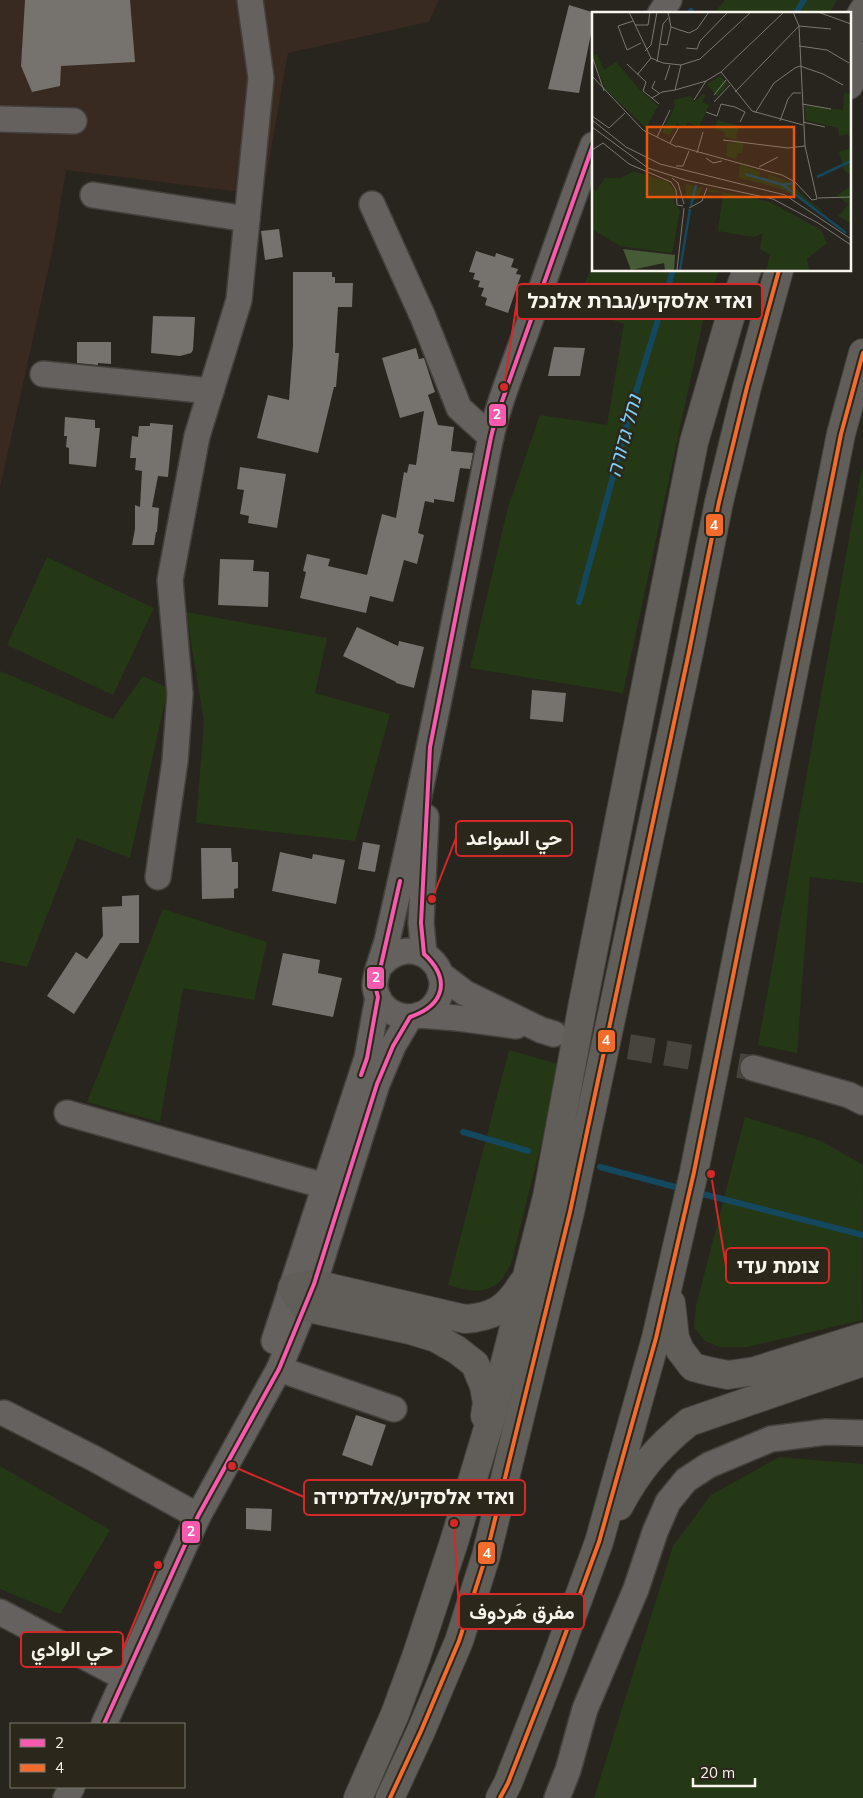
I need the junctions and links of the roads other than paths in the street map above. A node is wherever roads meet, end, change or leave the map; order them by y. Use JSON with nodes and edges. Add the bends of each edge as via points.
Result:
{"nodes":[{"id":1,"x":250,"y":0,"type":"edge"},
{"id":2,"x":669,"y":0,"type":"edge"},
{"id":3,"x":863,"y":11,"type":"edge"},
{"id":4,"x":661,"y":12,"type":"edge"},
{"id":5,"x":850,"y":35,"type":"edge"},
{"id":6,"x":863,"y":56,"type":"edge"},
{"id":7,"x":850,"y":83,"type":"edge"},
{"id":8,"x":0,"y":119,"type":"edge"},
{"id":9,"x":74,"y":121,"type":"dead end"},
{"id":10,"x":592,"y":149,"type":"edge"},
{"id":11,"x":93,"y":195,"type":"dead end"},
{"id":12,"x":372,"y":204,"type":"dead end"},
{"id":13,"x":247,"y":219,"type":"junction"},
{"id":14,"x":747,"y":271,"type":"edge"},
{"id":15,"x":779,"y":271,"type":"edge"},
{"id":16,"x":863,"y":353,"type":"edge"},
{"id":17,"x":42,"y":374,"type":"dead end"},
{"id":18,"x":211,"y":391,"type":"junction"},
{"id":19,"x":491,"y":437,"type":"junction"},
{"id":20,"x":430,"y":747,"type":"junction"},
{"id":21,"x":158,"y":876,"type":"dead end"},
{"id":22,"x":424,"y":954,"type":"junction"},
{"id":23,"x":381,"y":965,"type":"junction"},
{"id":24,"x":440,"y":974,"type":"junction"},
{"id":25,"x":378,"y":997,"type":"junction"},
{"id":26,"x":415,"y":1016,"type":"junction"},
{"id":27,"x":753,"y":1068,"type":"tunnel mouth"},
{"id":28,"x":863,"y":1102,"type":"edge"},
{"id":29,"x":67,"y":1112,"type":"dead end"},
{"id":30,"x":325,"y":1186,"type":"junction"},
{"id":31,"x":671,"y":1272,"type":"junction"},
{"id":32,"x":526,"y":1277,"type":"junction"},
{"id":33,"x":303,"y":1293,"type":"junction"},
{"id":34,"x":863,"y":1337,"type":"edge"},
{"id":35,"x":863,"y":1362,"type":"edge"},
{"id":36,"x":279,"y":1369,"type":"junction"},
{"id":37,"x":394,"y":1409,"type":"dead end"},
{"id":38,"x":4,"y":1413,"type":"dead end"},
{"id":39,"x":863,"y":1433,"type":"edge"},
{"id":40,"x":241,"y":1438,"type":"junction"},
{"id":41,"x":482,"y":1448,"type":"junction"},
{"id":42,"x":198,"y":1516,"type":"junction"},
{"id":43,"x":598,"y":1542,"type":"junction"},
{"id":44,"x":0,"y":1612,"type":"edge"},
{"id":45,"x":125,"y":1678,"type":"junction"},
{"id":46,"x":104,"y":1723,"type":"edge"},
{"id":47,"x":358,"y":1798,"type":"edge"},
{"id":48,"x":390,"y":1798,"type":"edge"},
{"id":49,"x":500,"y":1798,"type":"edge"},
{"id":50,"x":557,"y":1798,"type":"edge"}],
"edges":[{"from":1,"to":13,"type":"street","via":[[262,78]]},
{"from":2,"to":4,"type":"street"},
{"from":3,"to":5,"type":"highway"},
{"from":6,"to":7,"type":"highway"},
{"from":8,"to":9,"type":"street"},
{"from":10,"to":19,"type":"street"},
{"from":11,"to":13,"type":"street"},
{"from":12,"to":19,"type":"street","via":[[423,317],[459,408]]},
{"from":13,"to":18,"type":"street","via":[[239,300]]},
{"from":14,"to":32,"type":"highway","via":[[694,442],[547,1197]]},
{"from":15,"to":48,"type":"highway","via":[[719,502],[570,1212],[486,1556],[459,1641]]},
{"from":16,"to":31,"type":"highway","via":[[841,434],[694,1172]]},
{"from":17,"to":18,"type":"street"},
{"from":18,"to":21,"type":"street","via":[[197,436],[170,580],[180,694],[175,761]]},
{"from":19,"to":20,"type":"street"},
{"from":20,"to":22,"type":"street","via":[[421,923]]},
{"from":20,"to":23,"type":"street"},
{"from":22,"to":23,"type":"street","via":[[405,950],[387,958]]},
{"from":22,"to":24,"type":"street","via":[[437,966]]},
{"from":23,"to":25,"type":"street","via":[[376,975]]},
{"from":24,"to":26,"type":"street","via":[[442,984],[438,999],[428,1011]]},
{"from":24,"to":26,"type":"street","via":[[465,993],[547,1032],[457,1018]]},
{"from":25,"to":26,"type":"street","via":[[391,1012]]},
{"from":25,"to":30,"type":"street","via":[[367,1058]]},
{"from":26,"to":33,"type":"street","via":[[393,1046],[377,1084]]},
{"from":27,"to":28,"type":"street","via":[[849,1095]]},
{"from":29,"to":30,"type":"street"},
{"from":30,"to":33,"type":"street"},
{"from":31,"to":34,"type":"highway","via":[[675,1338],[693,1366],[728,1374],[755,1371]]},
{"from":31,"to":43,"type":"highway","via":[[656,1338]]},
{"from":32,"to":33,"type":"highway","via":[[514,1297],[484,1318],[465,1319]]},
{"from":32,"to":41,"type":"highway"},
{"from":33,"to":36,"type":"street"},
{"from":33,"to":40,"type":"street"},
{"from":33,"to":41,"type":"highway","via":[[436,1338],[475,1364],[487,1403]]},
{"from":35,"to":43,"type":"highway","via":[[690,1422],[648,1460]]},
{"from":36,"to":37,"type":"street"},
{"from":36,"to":40,"type":"street"},
{"from":38,"to":42,"type":"street"},
{"from":39,"to":50,"type":"street","via":[[826,1432],[771,1439],[709,1466],[686,1480],[668,1502],[654,1532],[636,1589],[585,1710]]},
{"from":40,"to":42,"type":"street"},
{"from":41,"to":47,"type":"highway","via":[[416,1657]]},
{"from":42,"to":45,"type":"street"},
{"from":43,"to":49,"type":"highway","via":[[540,1701]]},
{"from":44,"to":45,"type":"street"},
{"from":45,"to":46,"type":"street"}]}
